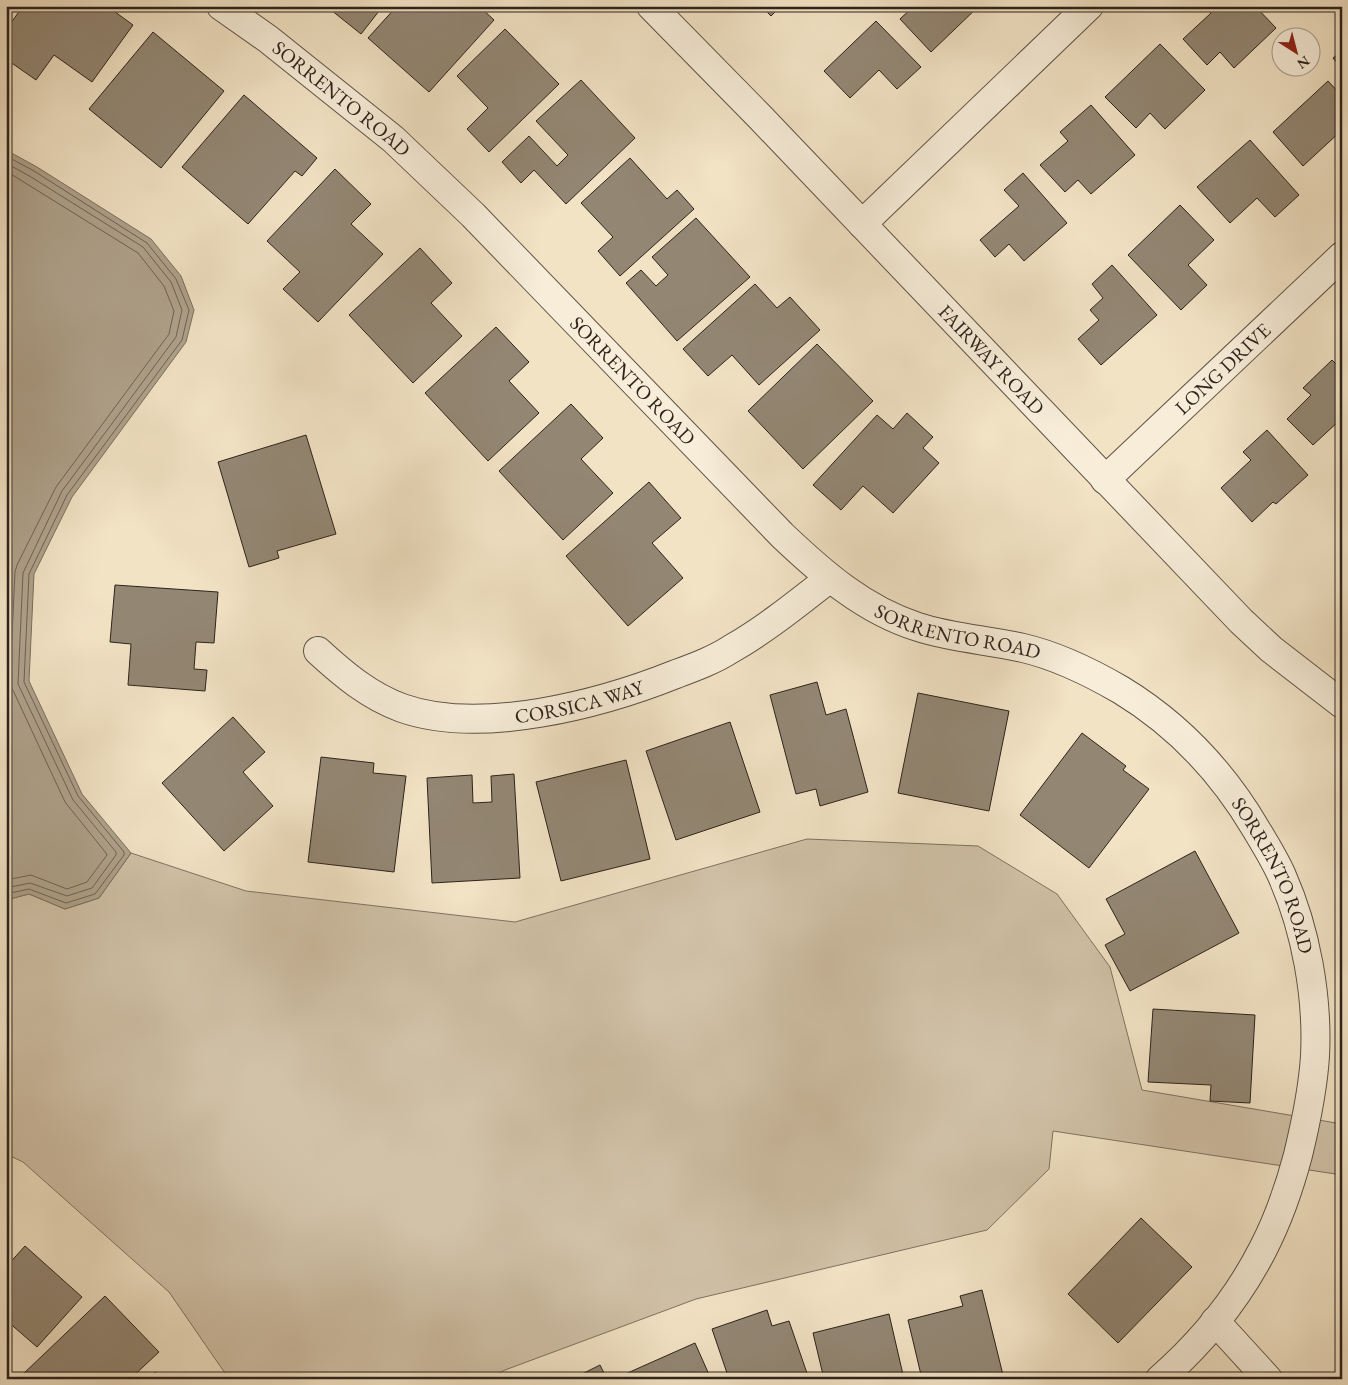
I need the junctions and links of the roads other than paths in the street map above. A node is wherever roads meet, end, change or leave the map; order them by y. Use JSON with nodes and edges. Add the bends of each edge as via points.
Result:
{"nodes":[{"id":1,"x":221,"y":6,"type":"edge"},
{"id":2,"x":651,"y":6,"type":"edge"},
{"id":3,"x":1090,"y":6,"type":"edge"},
{"id":4,"x":862,"y":224,"type":"junction"},
{"id":5,"x":1342,"y":256,"type":"edge"},
{"id":6,"x":1105,"y":480,"type":"junction"},
{"id":7,"x":830,"y":578,"type":"junction"},
{"id":8,"x":318,"y":651,"type":"dead end"},
{"id":9,"x":1342,"y":704,"type":"edge"},
{"id":10,"x":1215,"y":1321,"type":"junction"},
{"id":11,"x":1162,"y":1378,"type":"edge"},
{"id":12,"x":1268,"y":1379,"type":"edge"}],
"edges":[{"from":1,"to":7,"type":"street","name":"SORRENTO ROAD","via":[[268,39],[393,139],[473,215],[782,535]]},
{"from":2,"to":4,"type":"street","name":"FAIRWAY ROAD"},
{"from":3,"to":4,"type":"street"},
{"from":4,"to":6,"type":"street","name":"FAIRWAY ROAD"},
{"from":5,"to":6,"type":"street","name":"LONG DRIVE"},
{"from":6,"to":9,"type":"street","name":"FAIRWAY ROAD","via":[[1241,621],[1271,649]]},
{"from":7,"to":8,"type":"street","name":"CORSICA WAY","via":[[730,651],[624,694],[533,714],[456,718],[402,708],[353,682]]},
{"from":7,"to":10,"type":"street","name":"SORRENTO ROAD","via":[[857,599],[893,618],[948,635],[1023,648],[1054,657],[1084,670],[1150,709],[1198,751],[1229,787],[1282,876],[1310,971],[1315,1044],[1311,1094],[1283,1207],[1248,1276]]},
{"from":10,"to":11,"type":"street","name":"SORRENTO ROAD"},
{"from":10,"to":12,"type":"street"}]}
